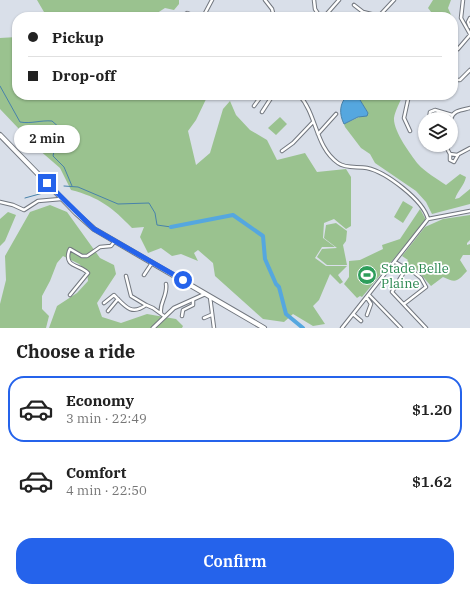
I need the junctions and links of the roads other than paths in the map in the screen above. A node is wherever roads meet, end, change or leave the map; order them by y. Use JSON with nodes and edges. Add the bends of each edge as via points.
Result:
{"nodes":[{"id":1,"x":212,"y":0,"type":"edge"},
{"id":2,"x":266,"y":0,"type":"edge"},
{"id":3,"x":314,"y":0,"type":"edge"},
{"id":4,"x":339,"y":0,"type":"edge"},
{"id":5,"x":394,"y":0,"type":"edge"},
{"id":6,"x":463,"y":0,"type":"edge"},
{"id":7,"x":354,"y":5,"type":"dead end"},
{"id":8,"x":206,"y":12,"type":"edge"},
{"id":9,"x":273,"y":12,"type":"edge"},
{"id":10,"x":318,"y":12,"type":"edge"},
{"id":11,"x":328,"y":12,"type":"edge"},
{"id":12,"x":363,"y":12,"type":"edge"},
{"id":13,"x":383,"y":12,"type":"edge"},
{"id":14,"x":470,"y":18,"type":"edge"},
{"id":15,"x":470,"y":27,"type":"edge"},
{"id":16,"x":470,"y":34,"type":"edge"},
{"id":17,"x":458,"y":49,"type":"edge"},
{"id":18,"x":470,"y":70,"type":"edge"},
{"id":19,"x":458,"y":79,"type":"edge"},
{"id":20,"x":258,"y":100,"type":"edge"},
{"id":21,"x":270,"y":100,"type":"edge"},
{"id":22,"x":302,"y":100,"type":"edge"},
{"id":23,"x":408,"y":100,"type":"edge"},
{"id":24,"x":254,"y":106,"type":"dead end"},
{"id":25,"x":470,"y":108,"type":"edge"},
{"id":26,"x":262,"y":112,"type":"dead end"},
{"id":27,"x":430,"y":112,"type":"edge"},
{"id":28,"x":442,"y":112,"type":"edge"},
{"id":29,"x":458,"y":113,"type":"edge"},
{"id":30,"x":336,"y":114,"type":"dead end"},
{"id":31,"x":314,"y":122,"type":"junction"},
{"id":32,"x":410,"y":131,"type":"dead end"},
{"id":33,"x":318,"y":134,"type":"junction"},
{"id":34,"x":0,"y":135,"type":"edge"},
{"id":35,"x":470,"y":148,"type":"edge"},
{"id":36,"x":282,"y":152,"type":"dead end"},
{"id":37,"x":450,"y":154,"type":"joint"},
{"id":38,"x":458,"y":155,"type":"junction"},
{"id":39,"x":62,"y":199,"type":"junction"},
{"id":40,"x":0,"y":202,"type":"edge"},
{"id":41,"x":470,"y":211,"type":"edge"},
{"id":42,"x":428,"y":219,"type":"junction"},
{"id":43,"x":114,"y":242,"type":"junction"},
{"id":44,"x":395,"y":262,"type":"junction"},
{"id":45,"x":152,"y":263,"type":"junction"},
{"id":46,"x":405,"y":268,"type":"junction"},
{"id":47,"x":144,"y":275,"type":"dead end"},
{"id":48,"x":126,"y":276,"type":"dead end"},
{"id":49,"x":166,"y":284,"type":"dead end"},
{"id":50,"x":205,"y":294,"type":"junction"},
{"id":51,"x":70,"y":295,"type":"dead end"},
{"id":52,"x":210,"y":296,"type":"junction"},
{"id":53,"x":368,"y":296,"type":"junction"},
{"id":54,"x":118,"y":299,"type":"junction"},
{"id":55,"x":193,"y":300,"type":"junction"},
{"id":56,"x":376,"y":302,"type":"junction"},
{"id":57,"x":104,"y":303,"type":"dead end"},
{"id":58,"x":404,"y":304,"type":"junction"},
{"id":59,"x":146,"y":305,"type":"junction"},
{"id":60,"x":371,"y":305,"type":"junction"},
{"id":61,"x":108,"y":311,"type":"dead end"},
{"id":62,"x":354,"y":314,"type":"junction"},
{"id":63,"x":367,"y":314,"type":"dead end"},
{"id":64,"x":163,"y":315,"type":"junction"},
{"id":65,"x":211,"y":315,"type":"junction"},
{"id":66,"x":182,"y":316,"type":"dead end"},
{"id":67,"x":204,"y":318,"type":"dead end"},
{"id":68,"x":361,"y":321,"type":"dead end"},
{"id":69,"x":344,"y":327,"type":"edge"},
{"id":70,"x":153,"y":328,"type":"edge"},
{"id":71,"x":214,"y":328,"type":"edge"},
{"id":72,"x":264,"y":328,"type":"edge"},
{"id":73,"x":401,"y":328,"type":"edge"},
{"id":74,"x":426,"y":328,"type":"edge"}],
"edges":[{"from":1,"to":8,"type":"street"},
{"from":2,"to":9,"type":"street"},
{"from":3,"to":10,"type":"street"},
{"from":4,"to":11,"type":"street"},
{"from":5,"to":13,"type":"street"},
{"from":6,"to":16,"type":"street","via":[[461,18]]},
{"from":7,"to":12,"type":"street"},
{"from":14,"to":15,"type":"street"},
{"from":16,"to":17,"type":"street"},
{"from":18,"to":19,"type":"street"},
{"from":20,"to":24,"type":"street"},
{"from":21,"to":26,"type":"street"},
{"from":22,"to":31,"type":"street"},
{"from":23,"to":32,"type":"street","via":[[404,118]]},
{"from":25,"to":29,"type":"street"},
{"from":27,"to":28,"type":"street"},
{"from":30,"to":33,"type":"street"},
{"from":31,"to":33,"type":"street"},
{"from":31,"to":36,"type":"street"},
{"from":33,"to":42,"type":"street","via":[[338,163],[381,172],[398,183],[427,214]]},
{"from":34,"to":39,"type":"highway"},
{"from":35,"to":38,"type":"street"},
{"from":37,"to":38,"type":"street"},
{"from":37,"to":38,"type":"street","via":[[450,160],[454,162]]},
{"from":39,"to":40,"type":"street","via":[[38,201],[24,210]]},
{"from":39,"to":43,"type":"highway","via":[[94,229]]},
{"from":41,"to":42,"type":"street"},
{"from":42,"to":44,"type":"street"},
{"from":43,"to":45,"type":"highway"},
{"from":43,"to":51,"type":"street","via":[[111,246],[100,247],[86,256],[70,249],[71,265],[82,268],[88,274]]},
{"from":44,"to":46,"type":"street"},
{"from":44,"to":53,"type":"street"},
{"from":45,"to":47,"type":"street"},
{"from":45,"to":50,"type":"highway"},
{"from":46,"to":58,"type":"street","via":[[392,292]]},
{"from":46,"to":58,"type":"street","via":[[407,266],[421,278],[426,288]]},
{"from":48,"to":59,"type":"street","via":[[131,296]]},
{"from":49,"to":64,"type":"street","via":[[166,297],[160,307]]},
{"from":50,"to":52,"type":"highway"},
{"from":50,"to":55,"type":"main road"},
{"from":52,"to":65,"type":"street"},
{"from":52,"to":72,"type":"highway"},
{"from":53,"to":56,"type":"street"},
{"from":53,"to":60,"type":"street"},
{"from":53,"to":62,"type":"street"},
{"from":54,"to":57,"type":"street","via":[[112,295]]},
{"from":54,"to":59,"type":"street","via":[[132,311]]},
{"from":54,"to":61,"type":"street"},
{"from":55,"to":64,"type":"main road"},
{"from":55,"to":66,"type":"street","via":[[193,305],[183,310]]},
{"from":56,"to":60,"type":"street"},
{"from":56,"to":73,"type":"street"},
{"from":58,"to":74,"type":"street"},
{"from":59,"to":64,"type":"street"},
{"from":60,"to":63,"type":"street"},
{"from":62,"to":68,"type":"street"},
{"from":62,"to":69,"type":"street"},
{"from":64,"to":70,"type":"main road"},
{"from":65,"to":67,"type":"street"},
{"from":65,"to":71,"type":"street"}]}
